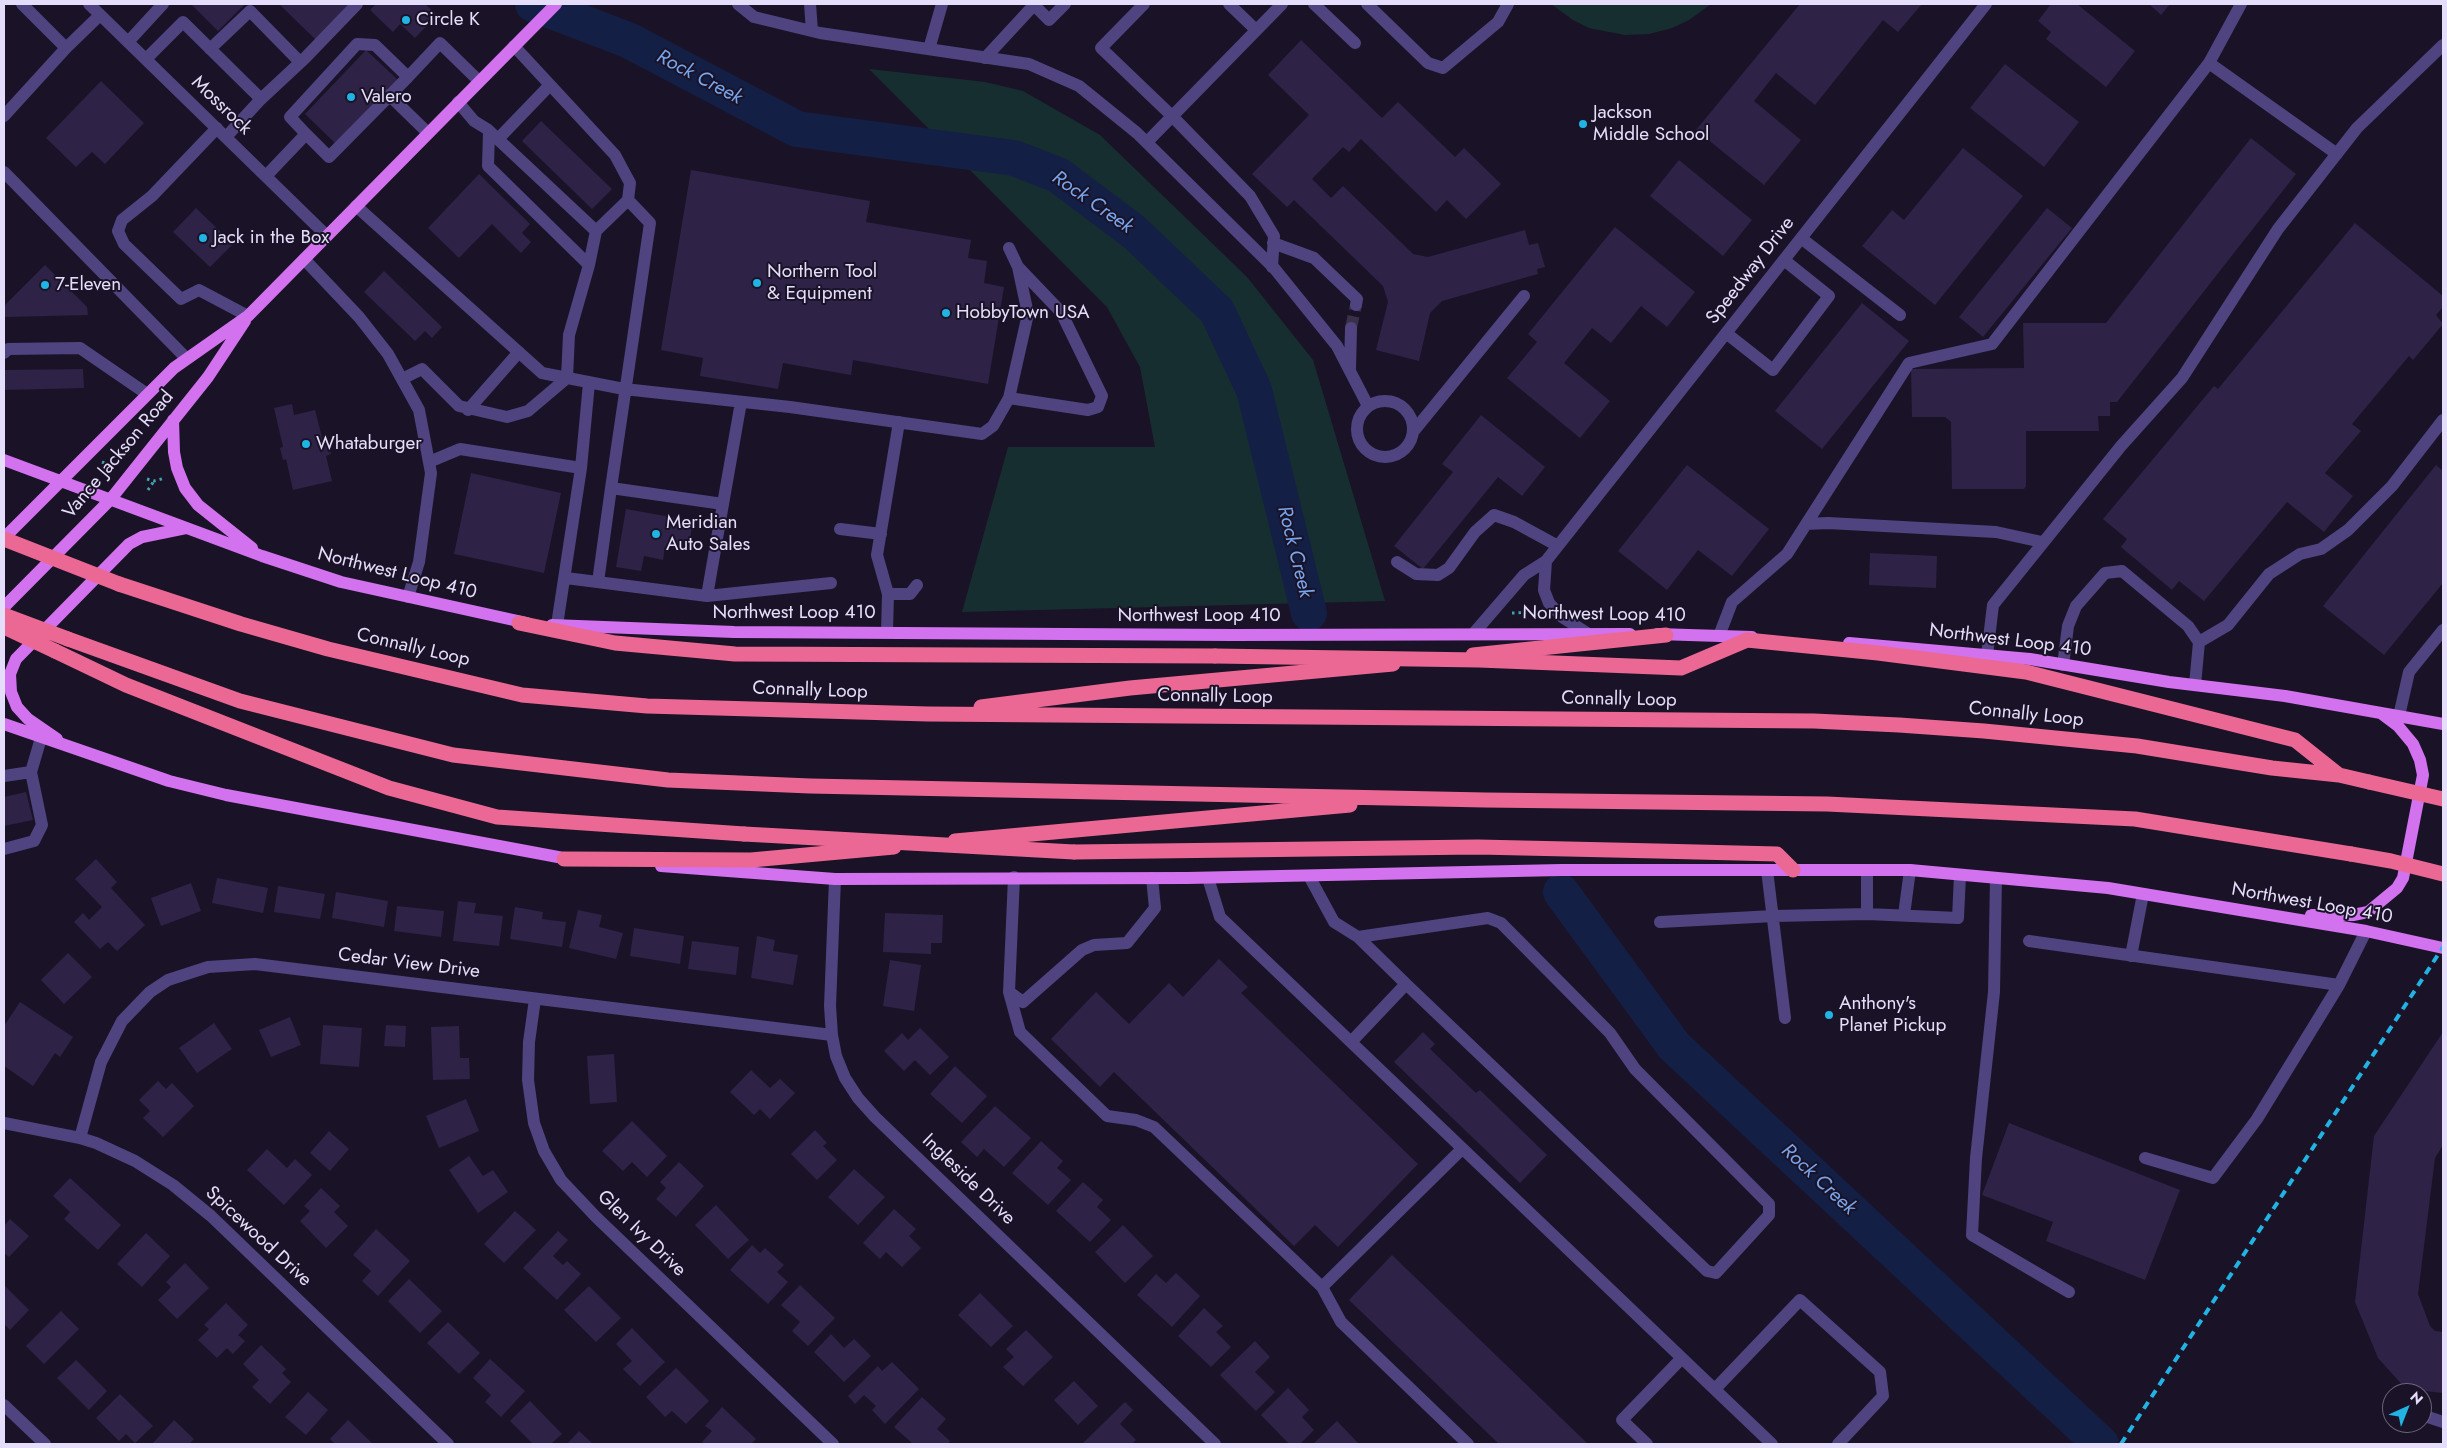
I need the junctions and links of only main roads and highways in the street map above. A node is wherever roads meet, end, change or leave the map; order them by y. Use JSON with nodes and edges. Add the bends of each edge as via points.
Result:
{"nodes":[{"id":1,"x":556,"y":4,"type":"edge"},
{"id":2,"x":248,"y":316,"type":"junction"},
{"id":3,"x":173,"y":420,"type":"junction"},
{"id":4,"x":4,"y":460,"type":"edge"},
{"id":5,"x":61,"y":481,"type":"junction"},
{"id":6,"x":110,"y":500,"type":"junction"},
{"id":7,"x":186,"y":528,"type":"junction"},
{"id":8,"x":4,"y":539,"type":"edge"},
{"id":9,"x":262,"y":556,"type":"junction"},
{"id":10,"x":4,"y":607,"type":"edge"},
{"id":11,"x":4,"y":615,"type":"edge"},
{"id":12,"x":519,"y":623,"type":"junction"},
{"id":13,"x":4,"y":627,"type":"edge"},
{"id":14,"x":1666,"y":635,"type":"junction"},
{"id":15,"x":2380,"y":712,"type":"junction"},
{"id":16,"x":928,"y":714,"type":"junction"},
{"id":17,"x":4,"y":724,"type":"edge"},
{"id":18,"x":2443,"y":724,"type":"edge"},
{"id":19,"x":72,"y":749,"type":"junction"},
{"id":20,"x":2340,"y":775,"type":"junction"},
{"id":21,"x":1426,"y":799,"type":"junction"},
{"id":22,"x":2443,"y":799,"type":"edge"},
{"id":23,"x":564,"y":859,"type":"junction"},
{"id":24,"x":1793,"y":870,"type":"junction"},
{"id":25,"x":2443,"y":874,"type":"edge"},
{"id":26,"x":2276,"y":916,"type":"junction"},
{"id":27,"x":2443,"y":948,"type":"edge"}],
"edges":[{"from":1,"to":2,"type":"main road","name":"Vance Jackson Road"},
{"from":2,"to":3,"type":"main road","name":"Vance Jackson Road","via":[[208,377]]},
{"from":2,"to":5,"type":"main road","name":"Vance Jackson Road","via":[[186,358]]},
{"from":3,"to":6,"type":"main road","name":"Vance Jackson Road"},
{"from":3,"to":9,"type":"main road","via":[[174,452],[185,488],[198,505]]},
{"from":4,"to":5,"type":"main road","name":"Northwest Loop 410"},
{"from":5,"to":6,"type":"main road","name":"Northwest Loop 410"},
{"from":5,"to":8,"type":"main road","name":"Vance Jackson Road"},
{"from":6,"to":7,"type":"main road","name":"Northwest Loop 410"},
{"from":6,"to":10,"type":"main road","name":"Vance Jackson Road"},
{"from":7,"to":9,"type":"main road","name":"Northwest Loop 410"},
{"from":7,"to":19,"type":"main road","via":[[142,537],[129,544],[16,659],[10,674],[11,692],[17,707],[28,719]]},
{"from":8,"to":16,"type":"highway","name":"Connally Loop","bridge":true,"via":[[119,584],[241,624],[328,649],[522,695],[647,706]]},
{"from":9,"to":12,"type":"main road","name":"Northwest Loop 410","via":[[341,582]]},
{"from":11,"to":21,"type":"highway","bridge":true,"via":[[249,703],[454,755],[668,780]]},
{"from":12,"to":14,"type":"main road","name":"Northwest Loop 410","via":[[665,630]]},
{"from":12,"to":20,"type":"highway","bridge":true,"via":[[615,643],[735,654],[1215,656],[1479,660],[1681,668],[1747,640],[2026,672],[2295,740]]},
{"from":13,"to":24,"type":"highway","bridge":true,"via":[[126,685],[389,788],[497,817],[1074,852],[1478,847],[1777,854]]},
{"from":14,"to":15,"type":"main road","name":"Northwest Loop 410","via":[[1912,647],[1987,655]]},
{"from":14,"to":16,"type":"highway","via":[[1130,688]]},
{"from":15,"to":18,"type":"main road","name":"Northwest Loop 410"},
{"from":15,"to":26,"type":"main road","via":[[2413,744],[2423,775],[2403,878],[2397,888],[2368,912]]},
{"from":16,"to":20,"type":"highway","name":"Connally Loop","via":[[1889,724],[2137,746],[2272,768]]},
{"from":17,"to":19,"type":"main road","name":"Northwest Loop 410"},
{"from":19,"to":23,"type":"main road","name":"Northwest Loop 410","via":[[169,781],[226,795]]},
{"from":20,"to":22,"type":"highway","name":"Connally Loop","bridge":true},
{"from":21,"to":23,"type":"highway","via":[[751,860]]},
{"from":21,"to":25,"type":"highway","bridge":true,"via":[[1827,804],[2135,819],[2391,861]]},
{"from":23,"to":24,"type":"main road","name":"Northwest Loop 410","via":[[835,879],[1208,878],[1561,870]]},
{"from":24,"to":26,"type":"main road","name":"Northwest Loop 410","via":[[1910,870],[2108,888]]},
{"from":26,"to":27,"type":"main road","name":"Northwest Loop 410"}]}
